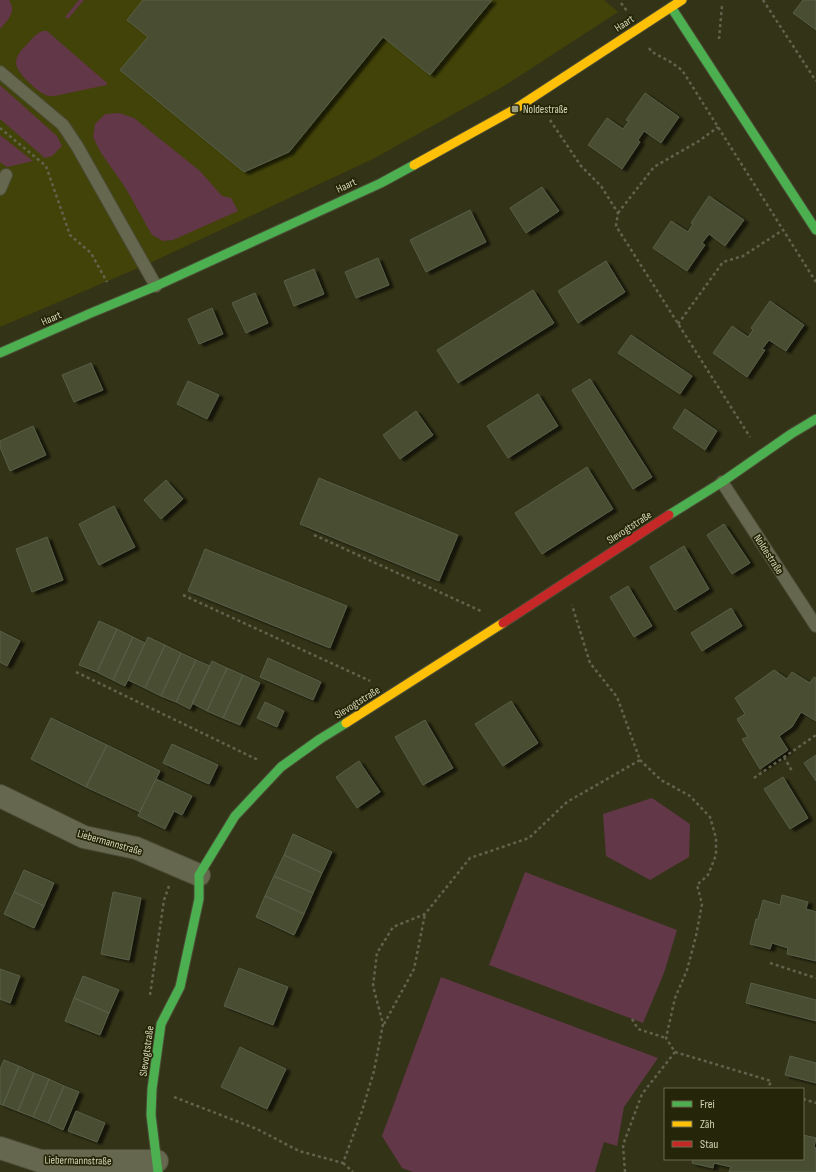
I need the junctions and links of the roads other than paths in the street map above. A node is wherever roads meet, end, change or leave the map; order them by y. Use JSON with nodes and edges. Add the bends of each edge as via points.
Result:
{"nodes":[{"id":1,"x":682,"y":0,"type":"edge"},
{"id":2,"x":671,"y":7,"type":"junction"},
{"id":3,"x":0,"y":72,"type":"edge"},
{"id":4,"x":0,"y":176,"type":"edge"},
{"id":5,"x":0,"y":189,"type":"edge"},
{"id":6,"x":816,"y":230,"type":"edge"},
{"id":7,"x":156,"y":286,"type":"junction"},
{"id":8,"x":0,"y":353,"type":"edge"},
{"id":9,"x":816,"y":419,"type":"edge"},
{"id":10,"x":722,"y":482,"type":"junction"},
{"id":11,"x":816,"y":626,"type":"edge"},
{"id":12,"x":0,"y":796,"type":"edge"},
{"id":13,"x":199,"y":875,"type":"junction"},
{"id":14,"x":0,"y":1148,"type":"edge"},
{"id":15,"x":158,"y":1166,"type":"edge"}],
"edges":[{"from":1,"to":2,"type":"street","name":"Haart"},
{"from":2,"to":6,"type":"street"},
{"from":2,"to":7,"type":"street","name":"Haart","via":[[515,109],[381,182]]},
{"from":3,"to":7,"type":"lane","via":[[63,125],[78,146]]},
{"from":4,"to":5,"type":"lane","via":[[6,175]]},
{"from":7,"to":8,"type":"street","name":"Haart"},
{"from":9,"to":10,"type":"street","name":"Slevogtstraße"},
{"from":10,"to":11,"type":"lane","name":"Noldestraße"},
{"from":10,"to":13,"type":"street","name":"Slevogtstraße","via":[[320,739],[281,767],[235,816]]},
{"from":12,"to":13,"type":"street","name":"Liebermannstraße","via":[[84,837],[136,848]]},
{"from":13,"to":15,"type":"street","name":"Slevogtstraße","via":[[199,900],[180,986],[162,1024],[152,1089],[151,1115]]},
{"from":14,"to":15,"type":"street","name":"Liebermannstraße","via":[[40,1161]]}]}
